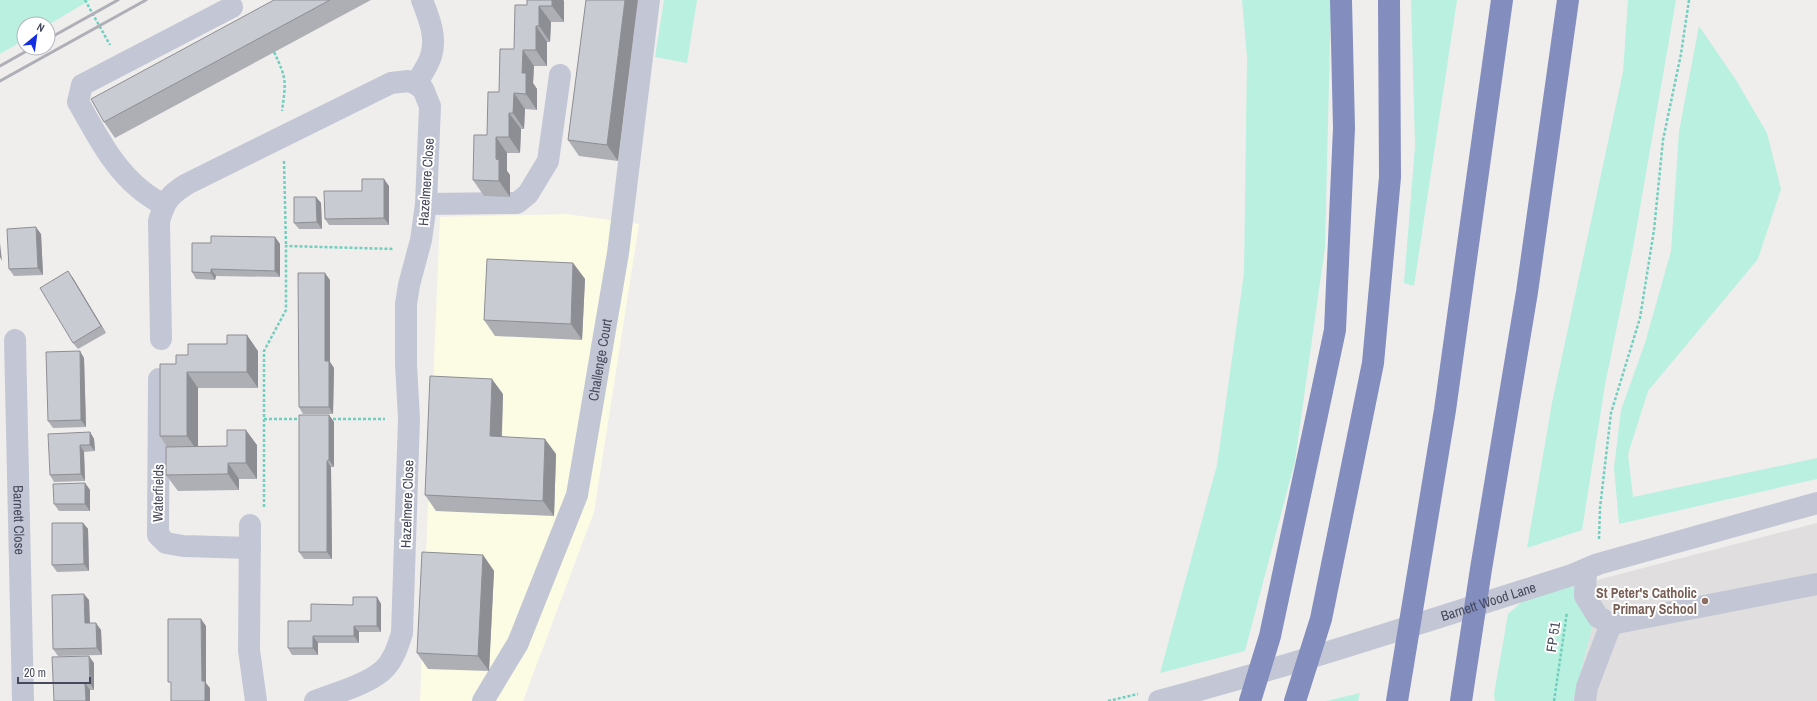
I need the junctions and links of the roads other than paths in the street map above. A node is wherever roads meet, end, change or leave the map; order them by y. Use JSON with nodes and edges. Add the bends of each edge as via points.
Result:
{"nodes":[{"id":1,"x":422,"y":0,"type":"edge"},
{"id":2,"x":649,"y":0,"type":"edge"},
{"id":3,"x":1341,"y":0,"type":"edge"},
{"id":4,"x":1389,"y":0,"type":"edge"},
{"id":5,"x":1502,"y":0,"type":"edge"},
{"id":6,"x":1568,"y":0,"type":"edge"},
{"id":7,"x":232,"y":6,"type":"dead end"},
{"id":8,"x":560,"y":75,"type":"dead end"},
{"id":9,"x":416,"y":84,"type":"junction"},
{"id":10,"x":426,"y":204,"type":"junction"},
{"id":11,"x":164,"y":206,"type":"junction"},
{"id":12,"x":161,"y":338,"type":"dead end"},
{"id":13,"x":15,"y":340,"type":"dead end"},
{"id":14,"x":159,"y":379,"type":"edge"},
{"id":15,"x":1817,"y":503,"type":"edge"},
{"id":16,"x":250,"y":525,"type":"road end"},
{"id":17,"x":250,"y":548,"type":"junction"},
{"id":18,"x":1585,"y":569,"type":"junction"},
{"id":19,"x":1817,"y":584,"type":"edge"},
{"id":20,"x":1611,"y":624,"type":"junction"},
{"id":21,"x":1298,"y":694,"type":"edge"},
{"id":22,"x":23,"y":701,"type":"edge"},
{"id":23,"x":256,"y":701,"type":"edge"},
{"id":24,"x":315,"y":701,"type":"edge"},
{"id":25,"x":483,"y":701,"type":"edge"},
{"id":26,"x":1159,"y":701,"type":"edge"},
{"id":27,"x":1250,"y":701,"type":"edge"},
{"id":28,"x":1397,"y":701,"type":"edge"},
{"id":29,"x":1461,"y":701,"type":"edge"},
{"id":30,"x":1585,"y":701,"type":"edge"}],
"edges":[{"from":1,"to":9,"type":"street","via":[[432,27],[434,41],[431,56]]},
{"from":2,"to":25,"type":"street","name":"Challenge Court","via":[[618,254],[577,496],[518,643]]},
{"from":3,"to":27,"type":"highway","via":[[1344,128],[1335,330],[1270,636]]},
{"from":4,"to":21,"type":"highway","via":[[1390,177],[1373,363],[1321,619]]},
{"from":5,"to":28,"type":"highway","via":[[1445,410]]},
{"from":6,"to":29,"type":"highway","via":[[1527,292]]},
{"from":7,"to":11,"type":"street","via":[[82,85],[78,102],[102,144],[136,185]]},
{"from":8,"to":10,"type":"street","via":[[548,161],[528,194],[516,203]]},
{"from":9,"to":10,"type":"street","name":"Hazelmere Close","via":[[423,89],[430,106]]},
{"from":9,"to":11,"type":"street","via":[[408,81],[391,83],[187,184],[172,194]]},
{"from":10,"to":24,"type":"street","name":"Hazelmere Close","via":[[421,240],[406,304],[409,419],[404,608],[400,639],[394,655],[382,671],[365,681]]},
{"from":11,"to":12,"type":"street","via":[[159,221]]},
{"from":13,"to":22,"type":"street","name":"Barnett Close"},
{"from":14,"to":17,"type":"street","name":"Waterfields","via":[[158,535],[166,543],[183,546]]},
{"from":15,"to":18,"type":"street","name":"Barnett Wood Lane"},
{"from":16,"to":17,"type":"street"},
{"from":17,"to":23,"type":"street","via":[[249,650]]},
{"from":18,"to":20,"type":"street","via":[[1584,596],[1598,617]]},
{"from":18,"to":26,"type":"street","name":"Barnett Wood Lane","via":[[1220,685]]},
{"from":19,"to":20,"type":"street"},
{"from":20,"to":30,"type":"street"}]}
